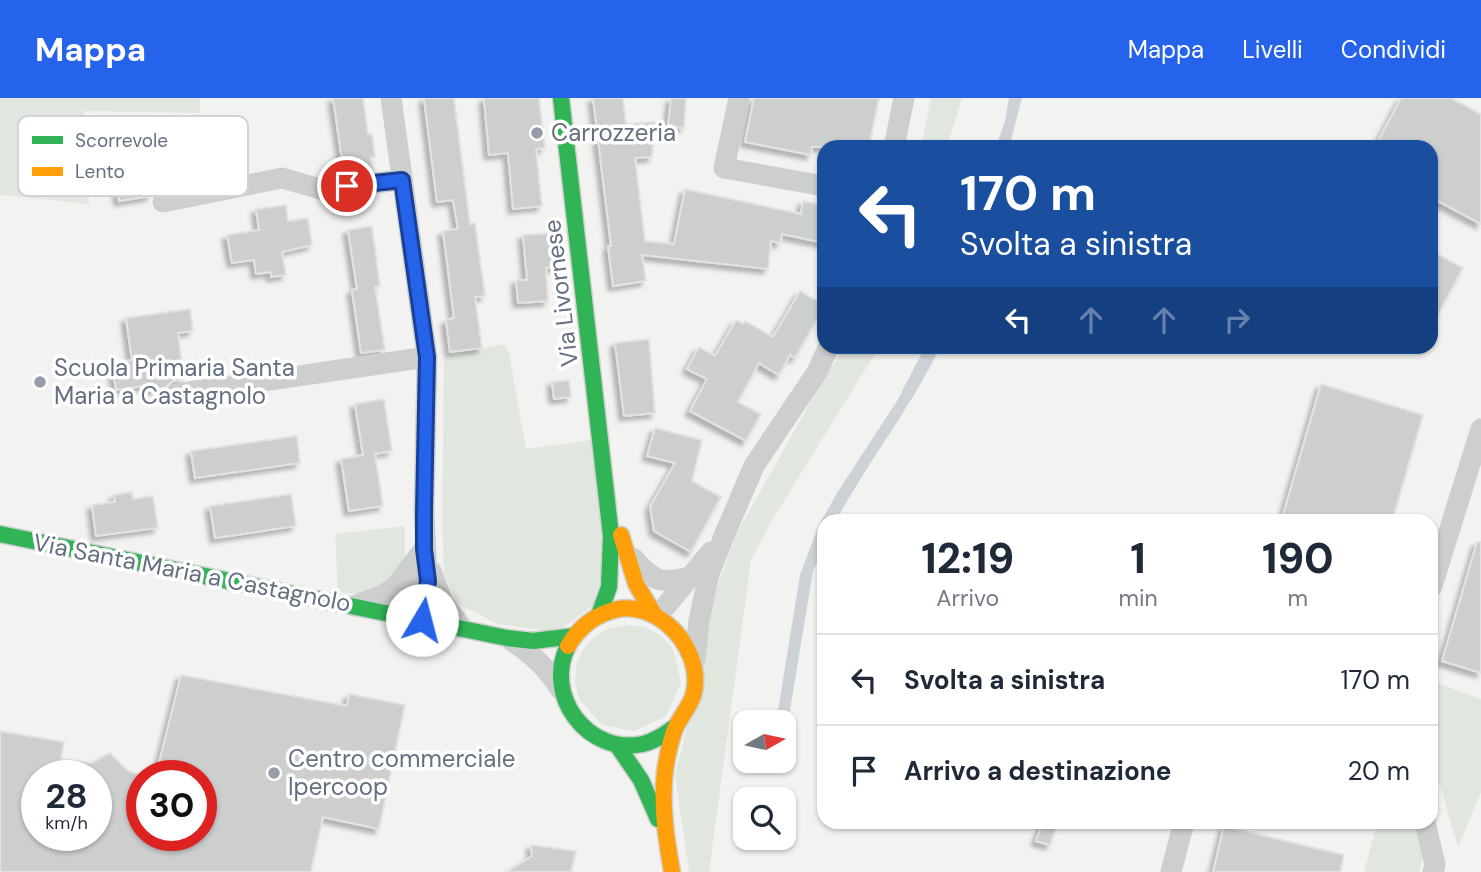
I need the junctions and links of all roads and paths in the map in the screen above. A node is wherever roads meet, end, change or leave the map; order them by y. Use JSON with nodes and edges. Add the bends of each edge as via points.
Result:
{"nodes":[{"id":1,"x":391,"y":98,"type":"edge"},
{"id":2,"x":561,"y":98,"type":"edge"},
{"id":3,"x":739,"y":98,"type":"edge"},
{"id":4,"x":905,"y":98,"type":"edge"},
{"id":5,"x":896,"y":140,"type":"edge"},
{"id":6,"x":402,"y":180,"type":"junction"},
{"id":7,"x":248,"y":185,"type":"edge"},
{"id":8,"x":817,"y":185,"type":"edge"},
{"id":9,"x":193,"y":196,"type":"edge"},
{"id":10,"x":163,"y":202,"type":"dead end"},
{"id":11,"x":825,"y":354,"type":"edge"},
{"id":12,"x":427,"y":357,"type":"junction"},
{"id":13,"x":176,"y":394,"type":"dead end"},
{"id":14,"x":1481,"y":429,"type":"edge"},
{"id":15,"x":607,"y":482,"type":"junction"},
{"id":16,"x":0,"y":534,"type":"edge"},
{"id":17,"x":724,"y":536,"type":"junction"},
{"id":18,"x":625,"y":548,"type":"junction"},
{"id":19,"x":424,"y":549,"type":"junction"},
{"id":20,"x":1438,"y":567,"type":"edge"},
{"id":21,"x":691,"y":577,"type":"junction"},
{"id":22,"x":354,"y":606,"type":"junction"},
{"id":23,"x":654,"y":614,"type":"junction"},
{"id":24,"x":599,"y":615,"type":"junction"},
{"id":25,"x":414,"y":618,"type":"junction"},
{"id":26,"x":462,"y":628,"type":"junction"},
{"id":27,"x":574,"y":636,"type":"junction"},
{"id":28,"x":507,"y":638,"type":"junction"},
{"id":29,"x":694,"y":662,"type":"junction"},
{"id":30,"x":561,"y":690,"type":"junction"},
{"id":31,"x":676,"y":726,"type":"junction"},
{"id":32,"x":617,"y":745,"type":"junction"},
{"id":33,"x":1182,"y":829,"type":"edge"},
{"id":34,"x":1426,"y":829,"type":"edge"},
{"id":35,"x":667,"y":847,"type":"junction"},
{"id":36,"x":671,"y":872,"type":"edge"},
{"id":37,"x":1171,"y":872,"type":"edge"},
{"id":38,"x":1433,"y":872,"type":"edge"}],
"edges":[{"from":1,"to":6,"type":"street"},
{"from":2,"to":15,"type":"main road","name":"Via Livornese"},
{"from":3,"to":8,"type":"street","via":[[724,169]]},
{"from":4,"to":5,"type":"street"},
{"from":6,"to":7,"type":"street","via":[[320,189],[282,178]]},
{"from":6,"to":12,"type":"street"},
{"from":9,"to":10,"type":"street"},
{"from":11,"to":17,"type":"street","via":[[754,466]]},
{"from":12,"to":13,"type":"street"},
{"from":12,"to":19,"type":"street"},
{"from":14,"to":20,"type":"street"},
{"from":15,"to":18,"type":"main road","name":"Via Livornese"},
{"from":15,"to":24,"type":"main road","name":"Via Livornese","via":[[611,569],[607,603]]},
{"from":16,"to":22,"type":"main road","name":"Via Santa Maria a Castagnolo"},
{"from":17,"to":21,"type":"street"},
{"from":17,"to":29,"type":"street","via":[[709,574]]},
{"from":18,"to":21,"type":"street","via":[[659,581]]},
{"from":18,"to":23,"type":"main road","name":"Via Livornese","via":[[636,584]]},
{"from":19,"to":22,"type":"street","via":[[396,586]]},
{"from":19,"to":25,"type":"street","via":[[428,581]]},
{"from":19,"to":26,"type":"street","via":[[438,592]]},
{"from":21,"to":23,"type":"street"},
{"from":22,"to":25,"type":"main road","name":"Via Santa Maria a Castagnolo"},
{"from":23,"to":24,"type":"main road","via":[[621,610]]},
{"from":23,"to":29,"type":"main road","name":"Via Livornese","via":[[672,625]]},
{"from":24,"to":27,"type":"main road"},
{"from":25,"to":26,"type":"main road","name":"Via Santa Maria a Castagnolo"},
{"from":26,"to":28,"type":"main road","name":"Via Santa Maria a Castagnolo"},
{"from":27,"to":28,"type":"main road","name":"Via Santa Maria a Castagnolo","via":[[533,641]]},
{"from":27,"to":30,"type":"main road","via":[[564,652]]},
{"from":28,"to":30,"type":"street","name":"Via Santa Maria a Castagnolo","via":[[532,654]]},
{"from":29,"to":31,"type":"main road","via":[[696,685]]},
{"from":30,"to":32,"type":"main road","via":[[580,726],[597,739]]},
{"from":31,"to":32,"type":"main road","via":[[659,739]]},
{"from":31,"to":35,"type":"main road","via":[[664,780]]},
{"from":32,"to":35,"type":"main road","via":[[649,792]]},
{"from":33,"to":37,"type":"street"},
{"from":34,"to":38,"type":"street"},
{"from":35,"to":36,"type":"main road"}]}
